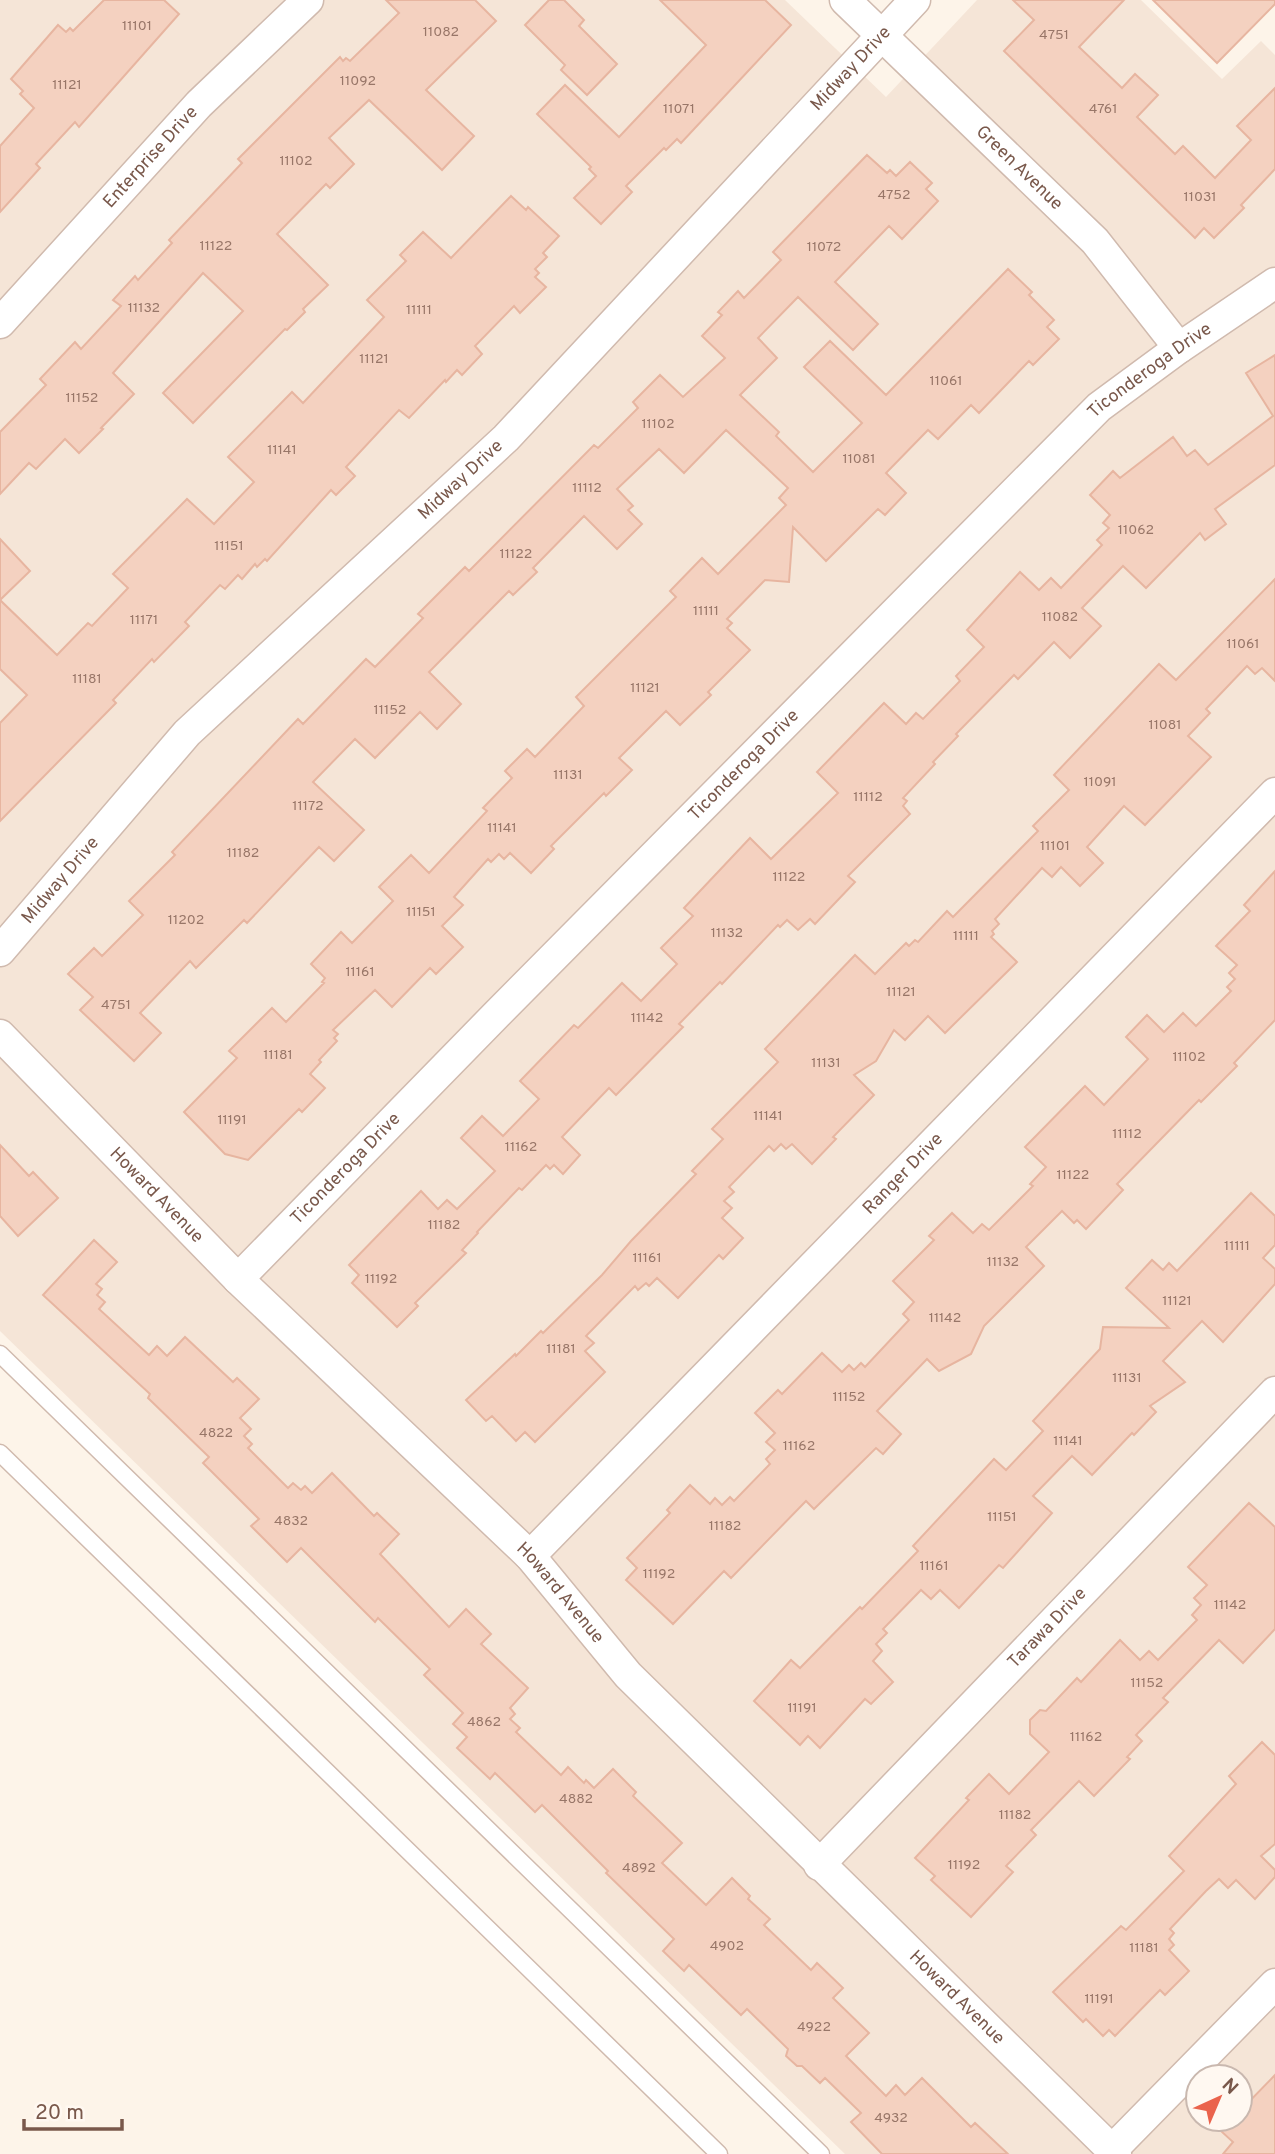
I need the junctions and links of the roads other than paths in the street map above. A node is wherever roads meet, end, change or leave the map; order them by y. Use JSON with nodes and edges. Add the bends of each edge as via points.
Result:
{"nodes":[{"id":1,"x":308,"y":0,"type":"edge"},
{"id":2,"x":845,"y":0,"type":"edge"},
{"id":3,"x":915,"y":0,"type":"edge"},
{"id":4,"x":881,"y":35,"type":"junction"},
{"id":5,"x":1275,"y":283,"type":"edge"},
{"id":6,"x":0,"y":323,"type":"edge"},
{"id":7,"x":1179,"y":348,"type":"junction"},
{"id":8,"x":1275,"y":793,"type":"edge"},
{"id":9,"x":0,"y":951,"type":"edge"},
{"id":10,"x":0,"y":1035,"type":"edge"},
{"id":11,"x":238,"y":1279,"type":"junction"},
{"id":12,"x":0,"y":1354,"type":"edge"},
{"id":13,"x":1275,"y":1392,"type":"edge"},
{"id":14,"x":0,"y":1453,"type":"edge"},
{"id":15,"x":530,"y":1556,"type":"junction"},
{"id":16,"x":819,"y":1865,"type":"junction"},
{"id":17,"x":1275,"y":1984,"type":"edge"},
{"id":18,"x":1114,"y":2152,"type":"edge"},
{"id":19,"x":719,"y":2154,"type":"edge"},
{"id":20,"x":821,"y":2154,"type":"edge"}],
"edges":[{"from":1,"to":6,"type":"street","name":"Enterprise Drive","via":[[200,104]]},
{"from":2,"to":4,"type":"street","name":"Green Avenue"},
{"from":3,"to":4,"type":"street","name":"Midway Drive"},
{"from":4,"to":7,"type":"street","name":"Green Avenue","via":[[1095,241]]},
{"from":4,"to":9,"type":"street","name":"Midway Drive","via":[[506,438],[187,733]]},
{"from":5,"to":7,"type":"street","name":"Ticonderoga Drive"},
{"from":7,"to":11,"type":"street","name":"Ticonderoga Drive","via":[[1099,407]]},
{"from":8,"to":15,"type":"street","name":"Ranger Drive"},
{"from":10,"to":11,"type":"street","name":"Howard Avenue"},
{"from":11,"to":15,"type":"street","name":"Howard Avenue"},
{"from":12,"to":20,"type":"lane"},
{"from":13,"to":16,"type":"street","name":"Tarawa Drive"},
{"from":14,"to":19,"type":"lane"},
{"from":15,"to":16,"type":"street","name":"Howard Avenue","via":[[628,1675]]},
{"from":16,"to":18,"type":"street","name":"Howard Avenue"},
{"from":17,"to":18,"type":"street"}]}
